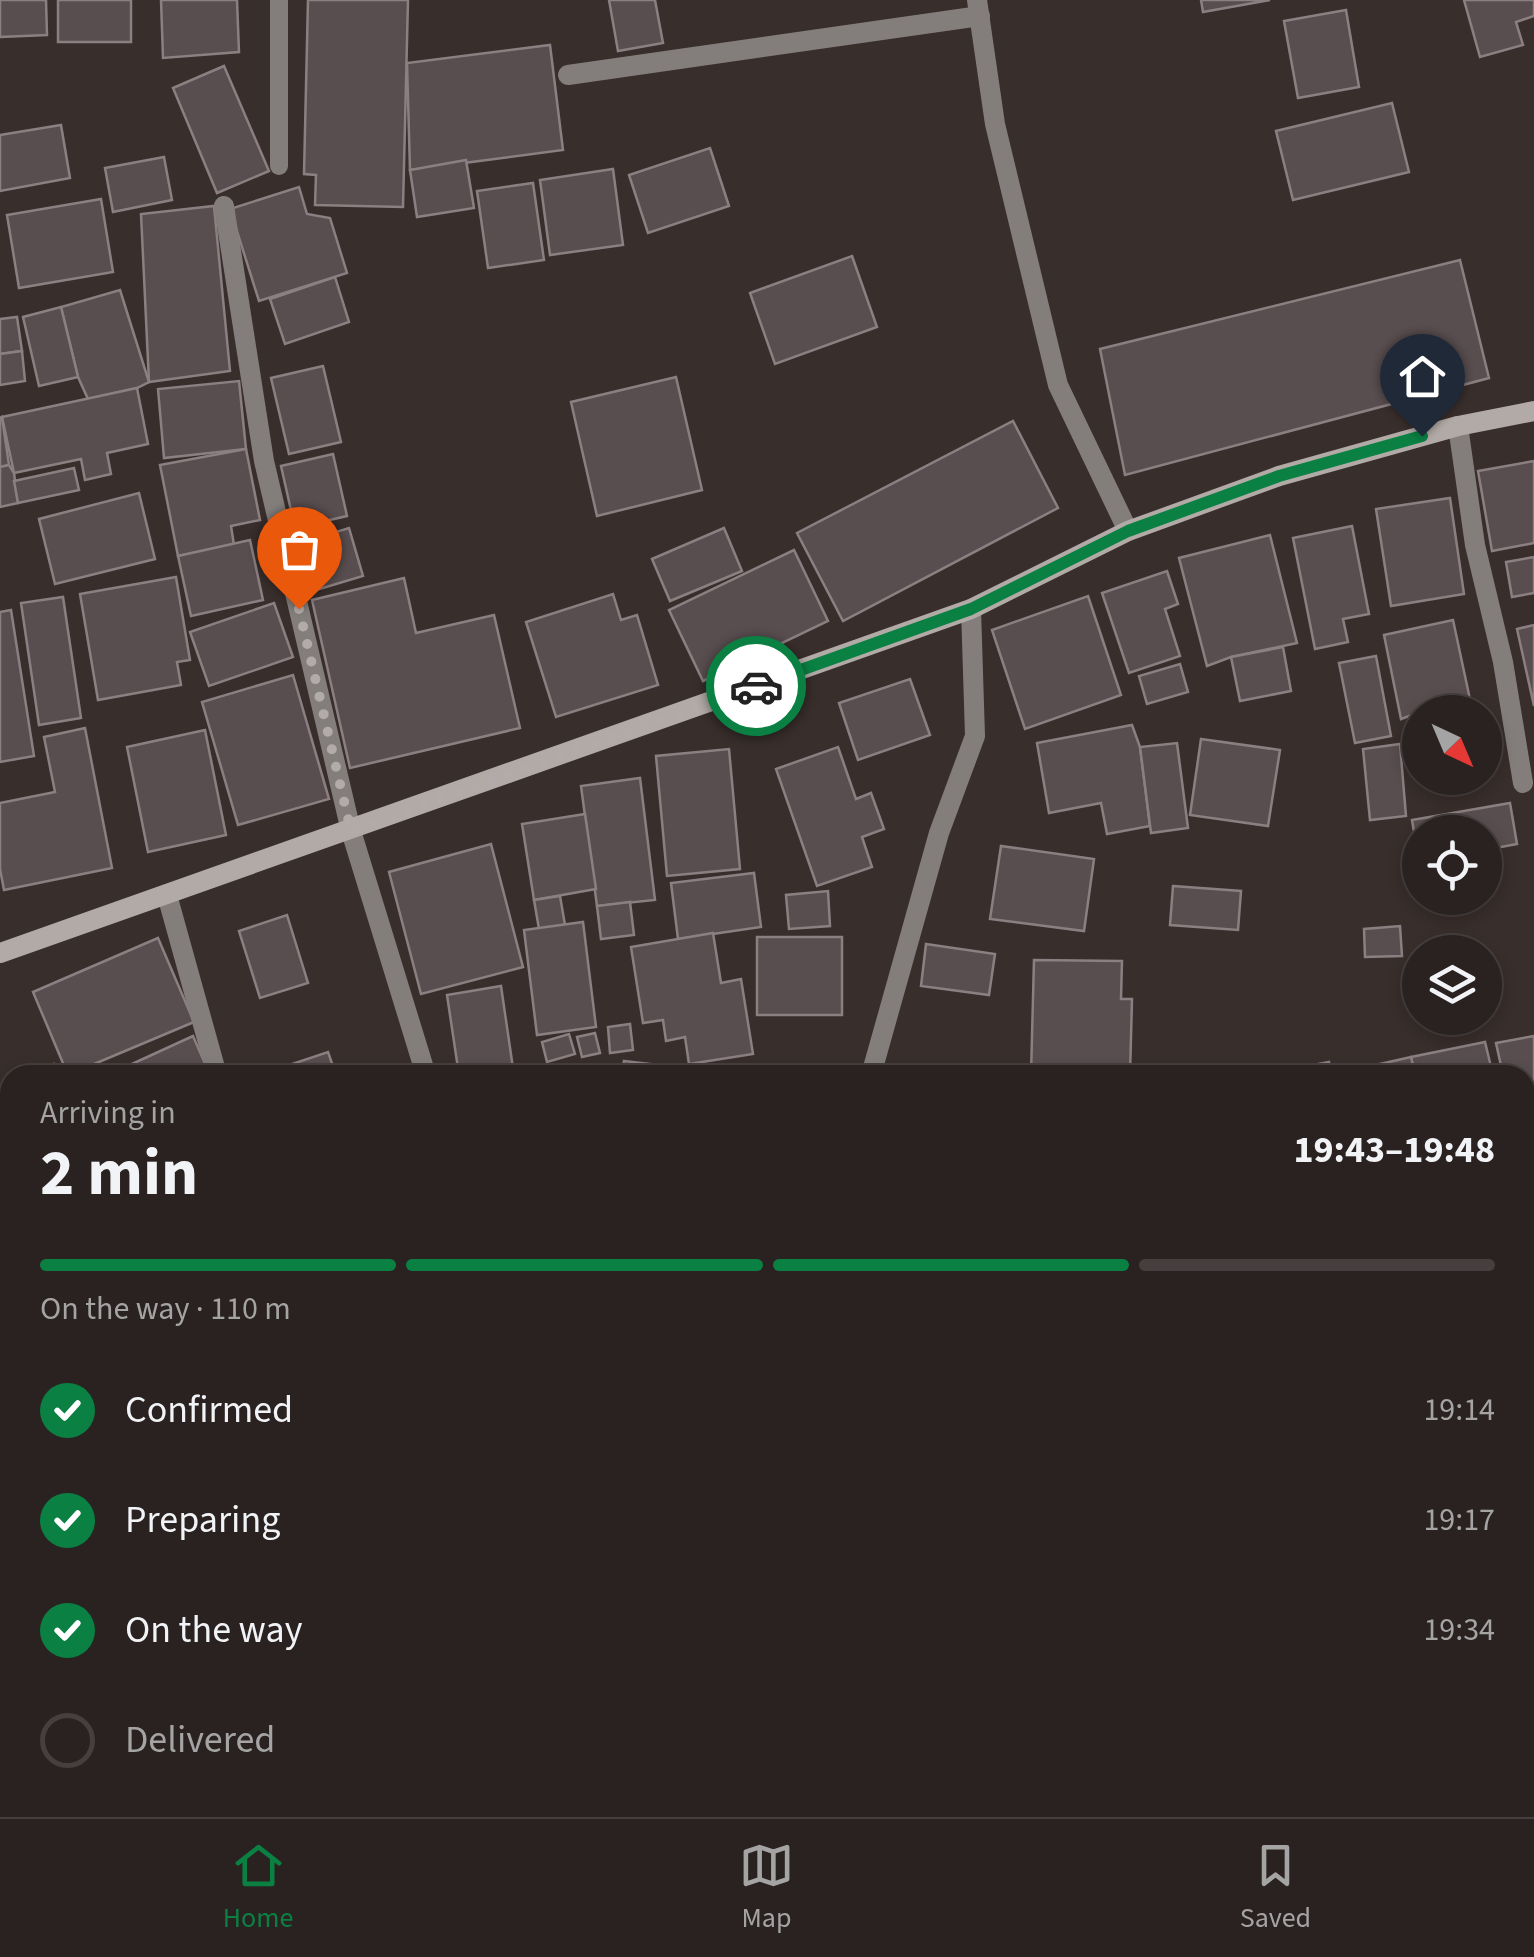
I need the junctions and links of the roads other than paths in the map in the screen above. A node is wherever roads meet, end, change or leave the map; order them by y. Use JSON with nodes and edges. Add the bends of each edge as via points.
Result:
{"nodes":[{"id":1,"x":280,"y":0,"type":"edge"},
{"id":2,"x":978,"y":8,"type":"edge"},
{"id":3,"x":568,"y":75,"type":"dead end"},
{"id":4,"x":279,"y":166,"type":"dead end"},
{"id":5,"x":224,"y":206,"type":"dead end"},
{"id":6,"x":1534,"y":412,"type":"edge"},
{"id":7,"x":1458,"y":426,"type":"junction"},
{"id":8,"x":1128,"y":531,"type":"junction"},
{"id":9,"x":971,"y":609,"type":"junction"},
{"id":10,"x":1523,"y":783,"type":"dead end"},
{"id":11,"x":351,"y":831,"type":"junction"},
{"id":12,"x":166,"y":895,"type":"junction"},
{"id":13,"x":0,"y":953,"type":"edge"},
{"id":14,"x":214,"y":1065,"type":"edge"},
{"id":15,"x":423,"y":1065,"type":"edge"},
{"id":16,"x":874,"y":1065,"type":"edge"}],
"edges":[{"from":1,"to":4,"type":"lane"},
{"from":2,"to":3,"type":"street"},
{"from":2,"to":8,"type":"street","via":[[995,124],[1058,385]]},
{"from":5,"to":11,"type":"street","via":[[264,460]]},
{"from":6,"to":7,"type":"street"},
{"from":7,"to":8,"type":"street","via":[[1279,476]]},
{"from":7,"to":10,"type":"street"},
{"from":8,"to":9,"type":"street"},
{"from":9,"to":11,"type":"street"},
{"from":9,"to":16,"type":"street","via":[[976,736],[939,833]]},
{"from":11,"to":12,"type":"street"},
{"from":11,"to":15,"type":"street"},
{"from":12,"to":13,"type":"street"},
{"from":12,"to":14,"type":"street"}]}
